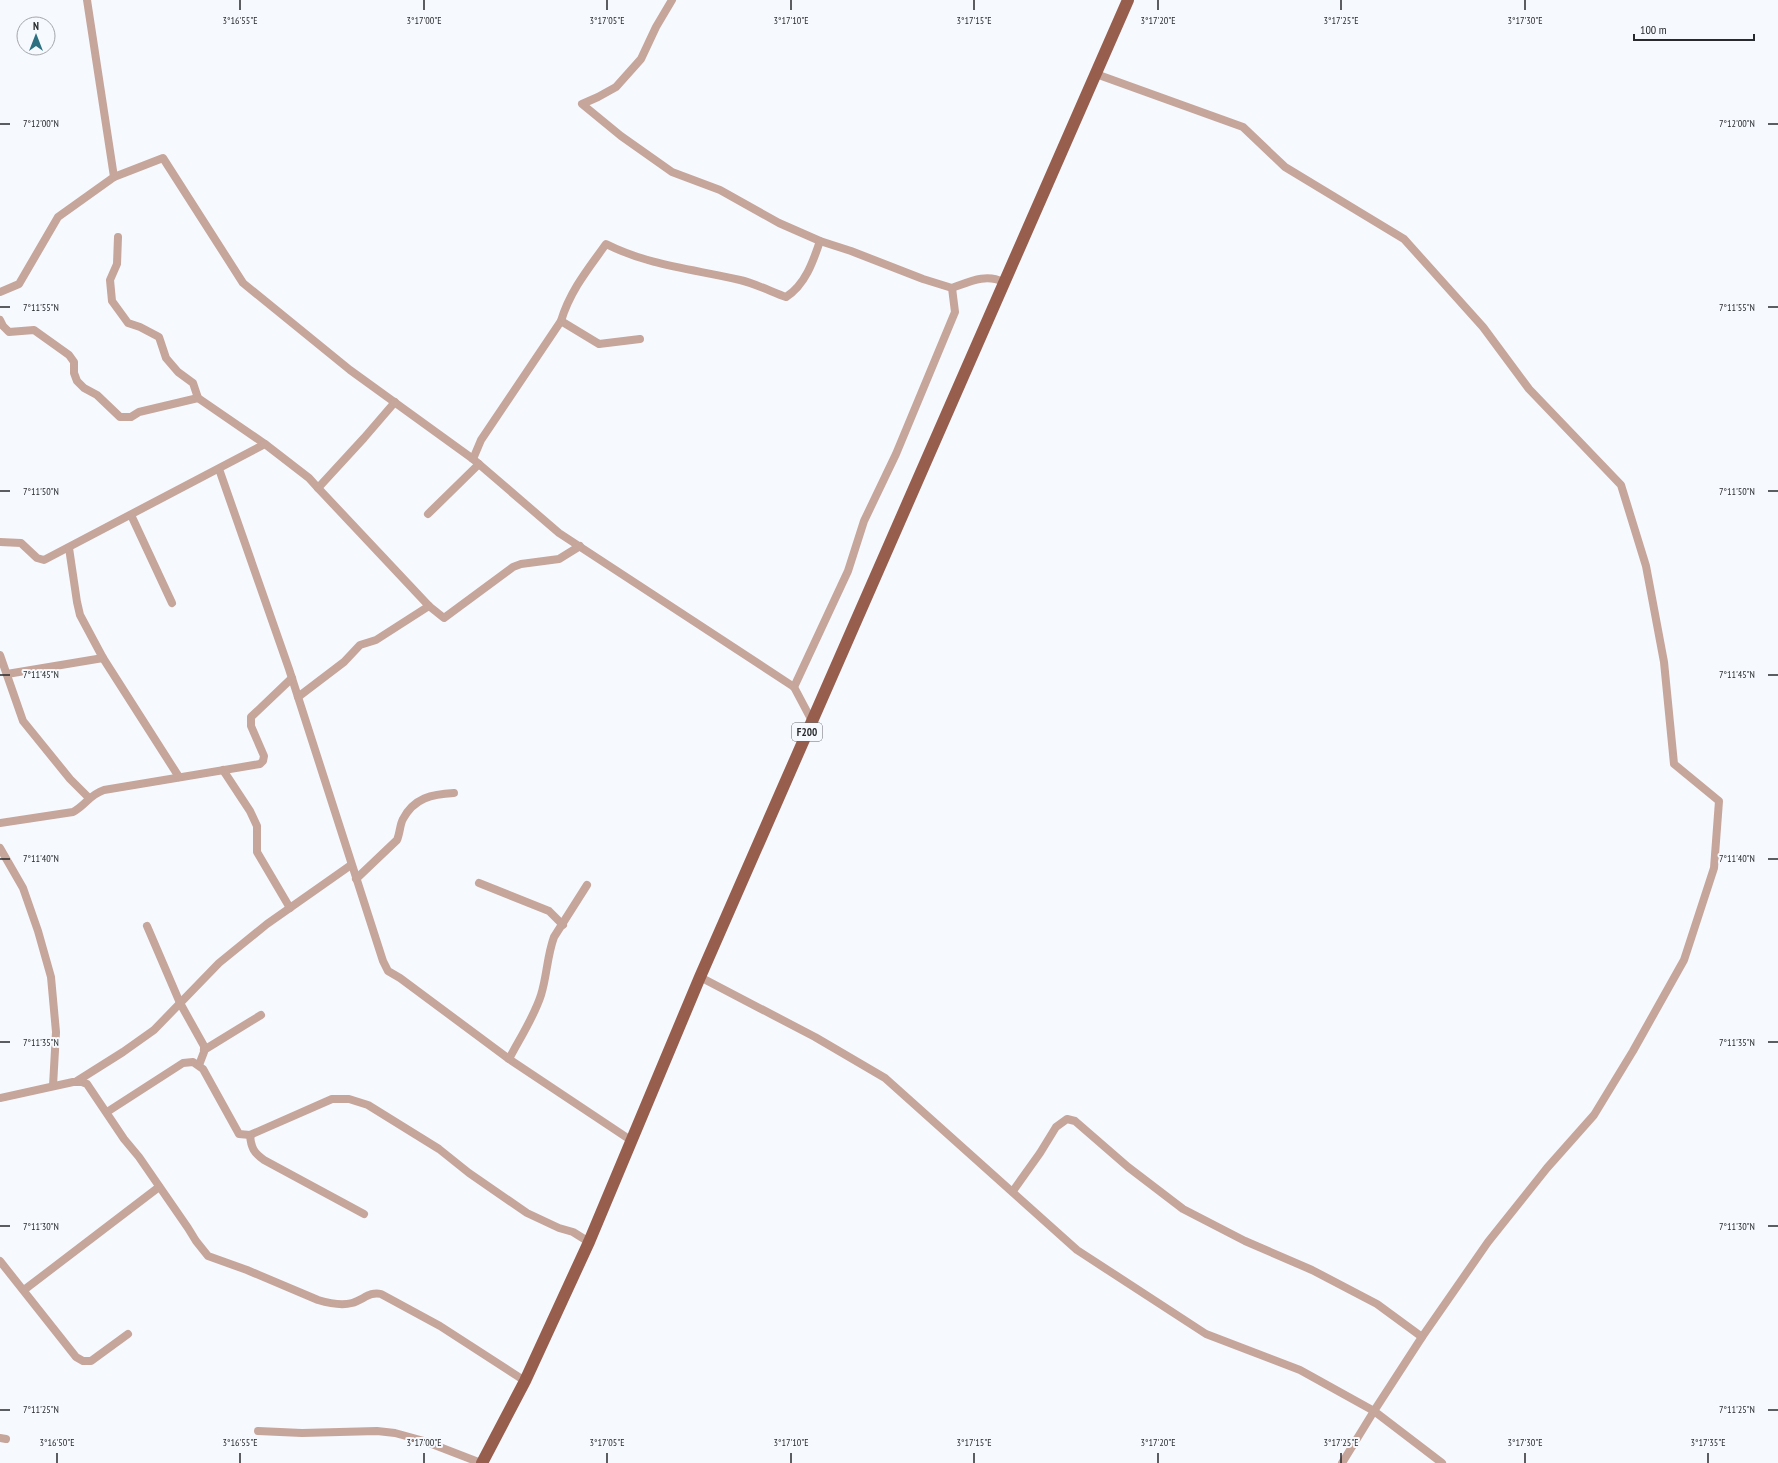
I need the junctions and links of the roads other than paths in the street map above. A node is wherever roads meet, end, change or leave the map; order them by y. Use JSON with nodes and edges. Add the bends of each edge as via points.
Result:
{"nodes":[{"id":1,"x":86,"y":0,"type":"edge"},
{"id":2,"x":672,"y":0,"type":"edge"},
{"id":3,"x":1128,"y":0,"type":"edge"},
{"id":4,"x":1096,"y":74,"type":"junction"},
{"id":5,"x":114,"y":177,"type":"junction"},
{"id":6,"x":118,"y":238,"type":"dead end"},
{"id":7,"x":820,"y":241,"type":"junction"},
{"id":8,"x":1003,"y":282,"type":"junction"},
{"id":9,"x":952,"y":288,"type":"junction"},
{"id":10,"x":0,"y":292,"type":"edge"},
{"id":11,"x":0,"y":320,"type":"edge"},
{"id":12,"x":561,"y":321,"type":"junction"},
{"id":13,"x":640,"y":339,"type":"dead end"},
{"id":14,"x":198,"y":398,"type":"junction"},
{"id":15,"x":395,"y":402,"type":"junction"},
{"id":16,"x":265,"y":444,"type":"junction"},
{"id":17,"x":476,"y":462,"type":"junction"},
{"id":18,"x":219,"y":469,"type":"junction"},
{"id":19,"x":318,"y":488,"type":"junction"},
{"id":20,"x":428,"y":514,"type":"dead end"},
{"id":21,"x":131,"y":515,"type":"junction"},
{"id":22,"x":0,"y":542,"type":"edge"},
{"id":23,"x":580,"y":546,"type":"junction"},
{"id":24,"x":69,"y":548,"type":"junction"},
{"id":25,"x":172,"y":603,"type":"dead end"},
{"id":26,"x":429,"y":606,"type":"junction"},
{"id":27,"x":0,"y":655,"type":"edge"},
{"id":28,"x":103,"y":658,"type":"junction"},
{"id":29,"x":5,"y":677,"type":"edge"},
{"id":30,"x":292,"y":678,"type":"junction"},
{"id":31,"x":794,"y":687,"type":"junction"},
{"id":32,"x":298,"y":697,"type":"junction"},
{"id":33,"x":812,"y":721,"type":"junction"},
{"id":34,"x":222,"y":770,"type":"junction"},
{"id":35,"x":179,"y":777,"type":"junction"},
{"id":36,"x":454,"y":793,"type":"dead end"},
{"id":37,"x":88,"y":798,"type":"junction"},
{"id":38,"x":0,"y":823,"type":"edge"},
{"id":39,"x":0,"y":848,"type":"edge"},
{"id":40,"x":351,"y":866,"type":"junction"},
{"id":41,"x":356,"y":879,"type":"junction"},
{"id":42,"x":480,"y":883,"type":"dead end"},
{"id":43,"x":587,"y":885,"type":"dead end"},
{"id":44,"x":290,"y":908,"type":"junction"},
{"id":45,"x":563,"y":925,"type":"junction"},
{"id":46,"x":148,"y":926,"type":"dead end"},
{"id":47,"x":700,"y":977,"type":"junction"},
{"id":48,"x":180,"y":1003,"type":"junction"},
{"id":49,"x":261,"y":1015,"type":"dead end"},
{"id":50,"x":204,"y":1050,"type":"junction"},
{"id":51,"x":509,"y":1059,"type":"junction"},
{"id":52,"x":199,"y":1065,"type":"junction"},
{"id":53,"x":77,"y":1081,"type":"junction"},
{"id":54,"x":53,"y":1086,"type":"junction"},
{"id":55,"x":0,"y":1098,"type":"edge"},
{"id":56,"x":107,"y":1112,"type":"junction"},
{"id":57,"x":250,"y":1135,"type":"junction"},
{"id":58,"x":632,"y":1140,"type":"junction"},
{"id":59,"x":159,"y":1187,"type":"junction"},
{"id":60,"x":1013,"y":1191,"type":"junction"},
{"id":61,"x":364,"y":1214,"type":"dead end"},
{"id":62,"x":589,"y":1242,"type":"junction"},
{"id":63,"x":0,"y":1261,"type":"edge"},
{"id":64,"x":24,"y":1290,"type":"junction"},
{"id":65,"x":128,"y":1334,"type":"dead end"},
{"id":66,"x":1422,"y":1337,"type":"junction"},
{"id":67,"x":526,"y":1381,"type":"junction"},
{"id":68,"x":1374,"y":1411,"type":"junction"},
{"id":69,"x":258,"y":1431,"type":"dead end"},
{"id":70,"x":482,"y":1463,"type":"edge"},
{"id":71,"x":1342,"y":1463,"type":"edge"},
{"id":72,"x":1442,"y":1463,"type":"edge"}],
"edges":[{"from":1,"to":5,"type":"street"},
{"from":2,"to":7,"type":"street","via":[[641,59],[616,86],[582,104],[621,136],[672,172],[720,190],[779,223]]},
{"from":3,"to":4,"type":"main road","number":"F200"},
{"from":4,"to":8,"type":"main road","number":"F200"},
{"from":4,"to":66,"type":"street","via":[[1243,127],[1285,167],[1404,239],[1484,328],[1529,389],[1621,485],[1646,566],[1661,647],[1674,764],[1720,801],[1714,868],[1684,960],[1633,1052],[1594,1115],[1547,1168],[1488,1242]]},
{"from":5,"to":10,"type":"street","via":[[58,217],[19,284]]},
{"from":5,"to":15,"type":"street","via":[[163,158],[243,283],[350,370]]},
{"from":6,"to":14,"type":"street","via":[[117,264],[110,280],[112,301],[128,323],[140,326],[159,337],[166,358],[192,383]]},
{"from":7,"to":9,"type":"street"},
{"from":7,"to":12,"type":"street","via":[[807,275],[794,292],[786,297],[741,280],[628,255],[606,244],[574,289]]},
{"from":8,"to":9,"type":"street","via":[[986,277]]},
{"from":8,"to":33,"type":"main road","number":"F200"},
{"from":9,"to":31,"type":"street","via":[[955,312],[896,454],[864,521],[848,571]]},
{"from":11,"to":14,"type":"street","via":[[9,332],[34,330],[69,355],[74,362],[74,373],[78,381],[120,417],[131,417],[139,412]]},
{"from":12,"to":13,"type":"street","via":[[599,344]]},
{"from":12,"to":17,"type":"street","via":[[481,440]]},
{"from":14,"to":16,"type":"street"},
{"from":15,"to":17,"type":"street"},
{"from":15,"to":19,"type":"street"},
{"from":16,"to":18,"type":"street"},
{"from":16,"to":19,"type":"street"},
{"from":17,"to":20,"type":"street"},
{"from":17,"to":23,"type":"street","via":[[559,533]]},
{"from":18,"to":21,"type":"street"},
{"from":18,"to":30,"type":"street"},
{"from":19,"to":26,"type":"street"},
{"from":21,"to":24,"type":"street"},
{"from":21,"to":25,"type":"street"},
{"from":22,"to":24,"type":"street","via":[[21,543],[37,558],[44,560]]},
{"from":23,"to":26,"type":"street","via":[[559,559],[512,567],[444,618]]},
{"from":23,"to":31,"type":"street"},
{"from":24,"to":28,"type":"street","via":[[80,615]]},
{"from":26,"to":32,"type":"street","via":[[376,640],[360,645],[344,662]]},
{"from":27,"to":29,"type":"street"},
{"from":28,"to":29,"type":"street"},
{"from":28,"to":35,"type":"street"},
{"from":29,"to":37,"type":"street","via":[[23,721]]},
{"from":30,"to":32,"type":"street"},
{"from":30,"to":34,"type":"street","via":[[251,717],[250,726],[263,751],[264,761],[260,764]]},
{"from":31,"to":33,"type":"street"},
{"from":32,"to":40,"type":"street"},
{"from":33,"to":47,"type":"main road","number":"F200"},
{"from":34,"to":35,"type":"street"},
{"from":34,"to":44,"type":"street","via":[[250,811],[257,826],[257,852]]},
{"from":35,"to":37,"type":"street","via":[[104,790]]},
{"from":36,"to":41,"type":"street","via":[[435,794],[424,797],[417,803],[402,820],[396,840]]},
{"from":37,"to":38,"type":"street","via":[[73,812]]},
{"from":39,"to":54,"type":"street","via":[[23,888],[51,977],[56,1032]]},
{"from":40,"to":41,"type":"street"},
{"from":40,"to":44,"type":"street"},
{"from":41,"to":51,"type":"street","via":[[388,970]]},
{"from":42,"to":45,"type":"street","via":[[549,911]]},
{"from":43,"to":45,"type":"street"},
{"from":44,"to":48,"type":"street","via":[[219,963]]},
{"from":45,"to":51,"type":"street","via":[[551,946],[538,1005]]},
{"from":46,"to":48,"type":"street"},
{"from":47,"to":58,"type":"main road","number":"F200"},
{"from":47,"to":60,"type":"street","via":[[816,1038],[885,1078]]},
{"from":48,"to":50,"type":"street"},
{"from":48,"to":53,"type":"street","via":[[154,1030]]},
{"from":49,"to":50,"type":"street"},
{"from":50,"to":52,"type":"street"},
{"from":51,"to":58,"type":"street"},
{"from":52,"to":56,"type":"street","via":[[193,1062],[183,1063]]},
{"from":52,"to":57,"type":"street","via":[[239,1134]]},
{"from":53,"to":54,"type":"street"},
{"from":53,"to":56,"type":"street","via":[[87,1084]]},
{"from":54,"to":55,"type":"street"},
{"from":56,"to":59,"type":"street"},
{"from":57,"to":61,"type":"street","via":[[254,1153],[264,1160]]},
{"from":57,"to":62,"type":"street","via":[[332,1099],[349,1099],[368,1105],[440,1149],[469,1173],[527,1213],[558,1228],[573,1232]]},
{"from":58,"to":62,"type":"main road","number":"F200"},
{"from":59,"to":64,"type":"street"},
{"from":59,"to":67,"type":"street","via":[[204,1252],[213,1259],[326,1302],[353,1303],[372,1294],[381,1294],[440,1326]]},
{"from":60,"to":66,"type":"street","via":[[1056,1127],[1067,1119],[1075,1121],[1128,1167],[1183,1208],[1245,1241],[1312,1270],[1377,1304]]},
{"from":60,"to":68,"type":"street","via":[[1077,1250],[1206,1334],[1300,1370]]},
{"from":62,"to":67,"type":"main road","number":"F200"},
{"from":63,"to":64,"type":"street"},
{"from":64,"to":65,"type":"street","via":[[76,1357],[83,1361],[91,1361]]},
{"from":66,"to":68,"type":"street"},
{"from":67,"to":70,"type":"main road","number":"F200"},
{"from":68,"to":71,"type":"street"},
{"from":68,"to":72,"type":"street"},
{"from":69,"to":70,"type":"street","via":[[396,1433]]}]}
